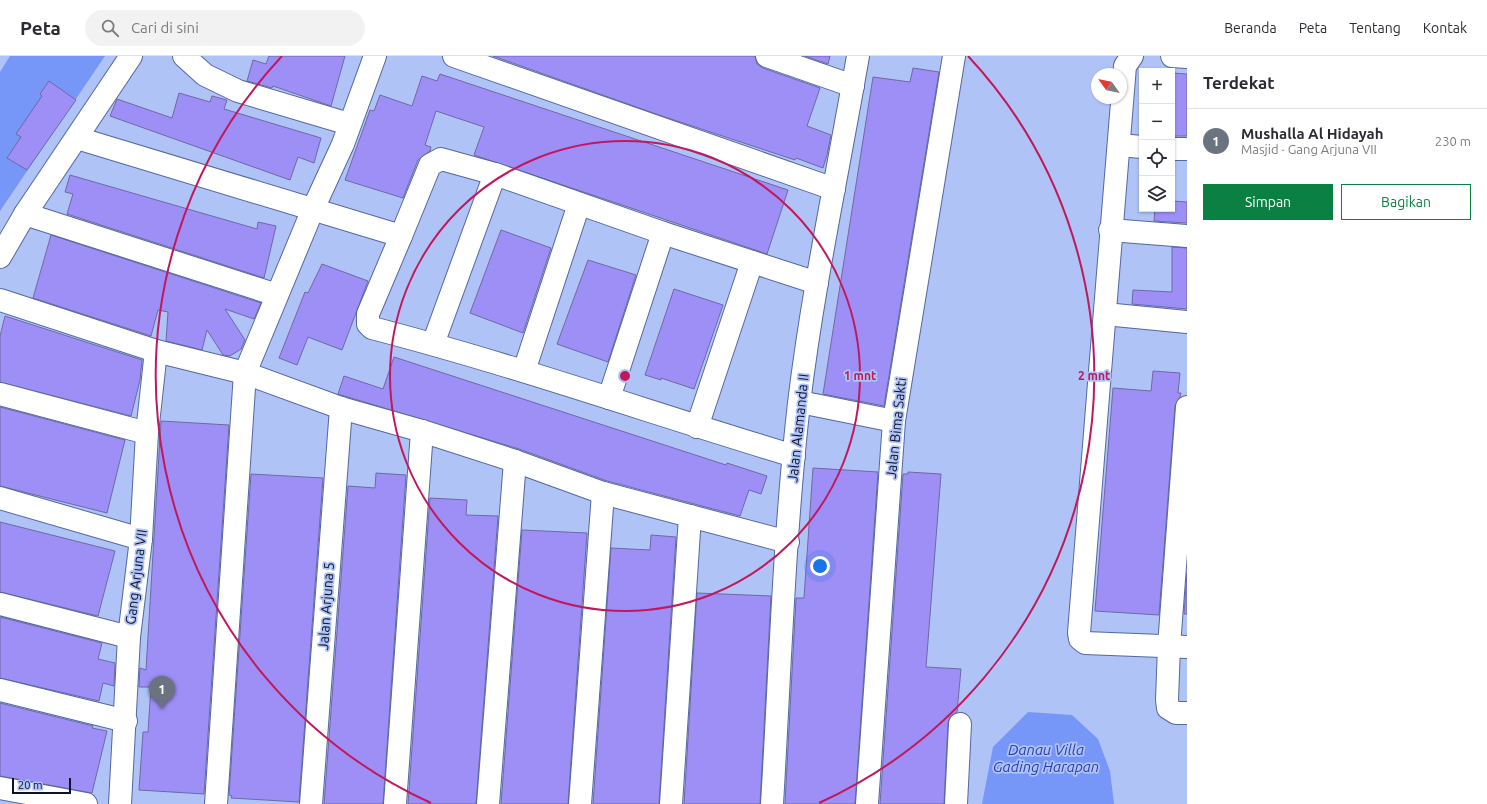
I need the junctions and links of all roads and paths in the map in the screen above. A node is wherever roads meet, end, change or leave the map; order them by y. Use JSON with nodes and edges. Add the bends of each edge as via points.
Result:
{"nodes":[{"id":1,"x":131,"y":56,"type":"edge"},
{"id":2,"x":184,"y":56,"type":"edge"},
{"id":3,"x":375,"y":56,"type":"edge"},
{"id":4,"x":454,"y":56,"type":"edge"},
{"id":5,"x":767,"y":56,"type":"edge"},
{"id":6,"x":858,"y":56,"type":"edge"},
{"id":7,"x":954,"y":56,"type":"edge"},
{"id":8,"x":1132,"y":56,"type":"edge"},
{"id":9,"x":1172,"y":56,"type":"edge"},
{"id":10,"x":1187,"y":57,"type":"edge"},
{"id":11,"x":853,"y":86,"type":"junction"},
{"id":12,"x":349,"y":124,"type":"junction"},
{"id":13,"x":77,"y":138,"type":"junction"},
{"id":14,"x":1119,"y":145,"type":"junction"},
{"id":15,"x":1139,"y":147,"type":"edge"},
{"id":16,"x":1175,"y":148,"type":"edge"},
{"id":17,"x":1187,"y":150,"type":"edge"},
{"id":18,"x":495,"y":174,"type":"junction"},
{"id":19,"x":834,"y":189,"type":"junction"},
{"id":20,"x":579,"y":204,"type":"junction"},
{"id":21,"x":313,"y":209,"type":"junction"},
{"id":22,"x":25,"y":214,"type":"junction"},
{"id":23,"x":1110,"y":230,"type":"junction"},
{"id":24,"x":663,"y":233,"type":"junction"},
{"id":25,"x":401,"y":236,"type":"junction"},
{"id":26,"x":1187,"y":236,"type":"edge"},
{"id":27,"x":0,"y":257,"type":"edge"},
{"id":28,"x":752,"y":262,"type":"junction"},
{"id":29,"x":817,"y":283,"type":"junction"},
{"id":30,"x":277,"y":295,"type":"junction"},
{"id":31,"x":0,"y":300,"type":"edge"},
{"id":32,"x":1105,"y":314,"type":"junction"},
{"id":33,"x":1187,"y":322,"type":"edge"},
{"id":34,"x":433,"y":344,"type":"junction"},
{"id":35,"x":156,"y":351,"type":"junction"},
{"id":36,"x":524,"y":371,"type":"junction"},
{"id":37,"x":244,"y":373,"type":"junction"},
{"id":38,"x":0,"y":394,"type":"edge"},
{"id":39,"x":609,"y":398,"type":"junction"},
{"id":40,"x":800,"y":402,"type":"junction"},
{"id":41,"x":1187,"y":407,"type":"edge"},
{"id":42,"x":340,"y":408,"type":"junction"},
{"id":43,"x":894,"y":421,"type":"junction"},
{"id":44,"x":697,"y":427,"type":"junction"},
{"id":45,"x":422,"y":431,"type":"junction"},
{"id":46,"x":147,"y":433,"type":"junction"},
{"id":47,"x":794,"y":456,"type":"junction"},
{"id":48,"x":515,"y":461,"type":"junction"},
{"id":49,"x":603,"y":493,"type":"junction"},
{"id":50,"x":0,"y":498,"type":"edge"},
{"id":51,"x":690,"y":516,"type":"junction"},
{"id":52,"x":141,"y":539,"type":"junction"},
{"id":53,"x":788,"y":542,"type":"junction"},
{"id":54,"x":0,"y":604,"type":"edge"},
{"id":55,"x":129,"y":637,"type":"junction"},
{"id":56,"x":1178,"y":647,"type":"edge"},
{"id":57,"x":0,"y":690,"type":"edge"},
{"id":58,"x":1187,"y":713,"type":"edge"},
{"id":59,"x":126,"y":721,"type":"junction"},
{"id":60,"x":960,"y":724,"type":"dead end"},
{"id":61,"x":0,"y":788,"type":"edge"},
{"id":62,"x":86,"y":804,"type":"edge"},
{"id":63,"x":120,"y":804,"type":"edge"},
{"id":64,"x":216,"y":804,"type":"edge"},
{"id":65,"x":311,"y":804,"type":"edge"},
{"id":66,"x":395,"y":804,"type":"edge"},
{"id":67,"x":488,"y":804,"type":"edge"},
{"id":68,"x":580,"y":804,"type":"edge"},
{"id":69,"x":671,"y":804,"type":"edge"},
{"id":70,"x":772,"y":804,"type":"edge"},
{"id":71,"x":867,"y":804,"type":"edge"},
{"id":72,"x":956,"y":804,"type":"edge"}],
"edges":[{"from":1,"to":13,"type":"street"},
{"from":2,"to":12,"type":"street","via":[[205,75],[238,91]]},
{"from":3,"to":12,"type":"street"},
{"from":4,"to":19,"type":"street"},
{"from":5,"to":11,"type":"street"},
{"from":6,"to":11,"type":"street","name":"Jalan Alamanda II"},
{"from":7,"to":43,"type":"street","name":"Jalan Bima Sakti"},
{"from":8,"to":14,"type":"street","via":[[1126,66]]},
{"from":9,"to":10,"type":"street"},
{"from":11,"to":19,"type":"street","name":"Jalan Alamanda II"},
{"from":12,"to":21,"type":"street","via":[[343,144]]},
{"from":13,"to":21,"type":"street"},
{"from":13,"to":22,"type":"street"},
{"from":14,"to":15,"type":"street"},
{"from":14,"to":23,"type":"street"},
{"from":16,"to":17,"type":"street"},
{"from":18,"to":20,"type":"street"},
{"from":18,"to":25,"type":"street","via":[[441,159],[435,161],[430,165]]},
{"from":18,"to":34,"type":"street"},
{"from":19,"to":29,"type":"street","name":"Jalan Alamanda II"},
{"from":20,"to":24,"type":"street"},
{"from":20,"to":36,"type":"street"},
{"from":21,"to":25,"type":"street"},
{"from":21,"to":30,"type":"street"},
{"from":22,"to":27,"type":"street"},
{"from":22,"to":30,"type":"street"},
{"from":23,"to":26,"type":"street"},
{"from":23,"to":32,"type":"street"},
{"from":24,"to":28,"type":"street"},
{"from":24,"to":39,"type":"street"},
{"from":25,"to":34,"type":"street","via":[[367,319],[372,328]]},
{"from":28,"to":29,"type":"street"},
{"from":28,"to":44,"type":"street"},
{"from":29,"to":40,"type":"street","name":"Jalan Alamanda II"},
{"from":30,"to":37,"type":"street"},
{"from":31,"to":35,"type":"street"},
{"from":32,"to":33,"type":"street"},
{"from":32,"to":56,"type":"street","via":[[1080,639],[1084,642]]},
{"from":34,"to":36,"type":"street"},
{"from":35,"to":37,"type":"street"},
{"from":35,"to":46,"type":"street","name":"Gang Arjuna VII"},
{"from":36,"to":39,"type":"street"},
{"from":37,"to":42,"type":"street"},
{"from":37,"to":64,"type":"street"},
{"from":38,"to":46,"type":"street"},
{"from":39,"to":44,"type":"street"},
{"from":40,"to":43,"type":"street"},
{"from":40,"to":47,"type":"street","name":"Jalan Alamanda II"},
{"from":41,"to":56,"type":"street"},
{"from":42,"to":45,"type":"street"},
{"from":42,"to":65,"type":"street","name":"Jalan Arjuna 5"},
{"from":43,"to":71,"type":"street","name":"Jalan Bima Sakti"},
{"from":44,"to":47,"type":"street"},
{"from":45,"to":48,"type":"street"},
{"from":45,"to":66,"type":"street"},
{"from":46,"to":52,"type":"street","name":"Gang Arjuna VII"},
{"from":47,"to":53,"type":"street","name":"Jalan Alamanda II"},
{"from":48,"to":49,"type":"street"},
{"from":48,"to":67,"type":"street"},
{"from":49,"to":51,"type":"street"},
{"from":49,"to":68,"type":"street"},
{"from":50,"to":52,"type":"street"},
{"from":51,"to":53,"type":"street"},
{"from":51,"to":69,"type":"street"},
{"from":52,"to":55,"type":"street","name":"Gang Arjuna VII"},
{"from":53,"to":70,"type":"street","name":"Jalan Alamanda II"},
{"from":54,"to":55,"type":"street"},
{"from":55,"to":59,"type":"street","name":"Gang Arjuna VII"},
{"from":56,"to":58,"type":"street","via":[[1168,708],[1176,713]]},
{"from":57,"to":59,"type":"street"},
{"from":59,"to":63,"type":"street","name":"Gang Arjuna VII"},
{"from":60,"to":72,"type":"street"},
{"from":61,"to":62,"type":"street"}]}
